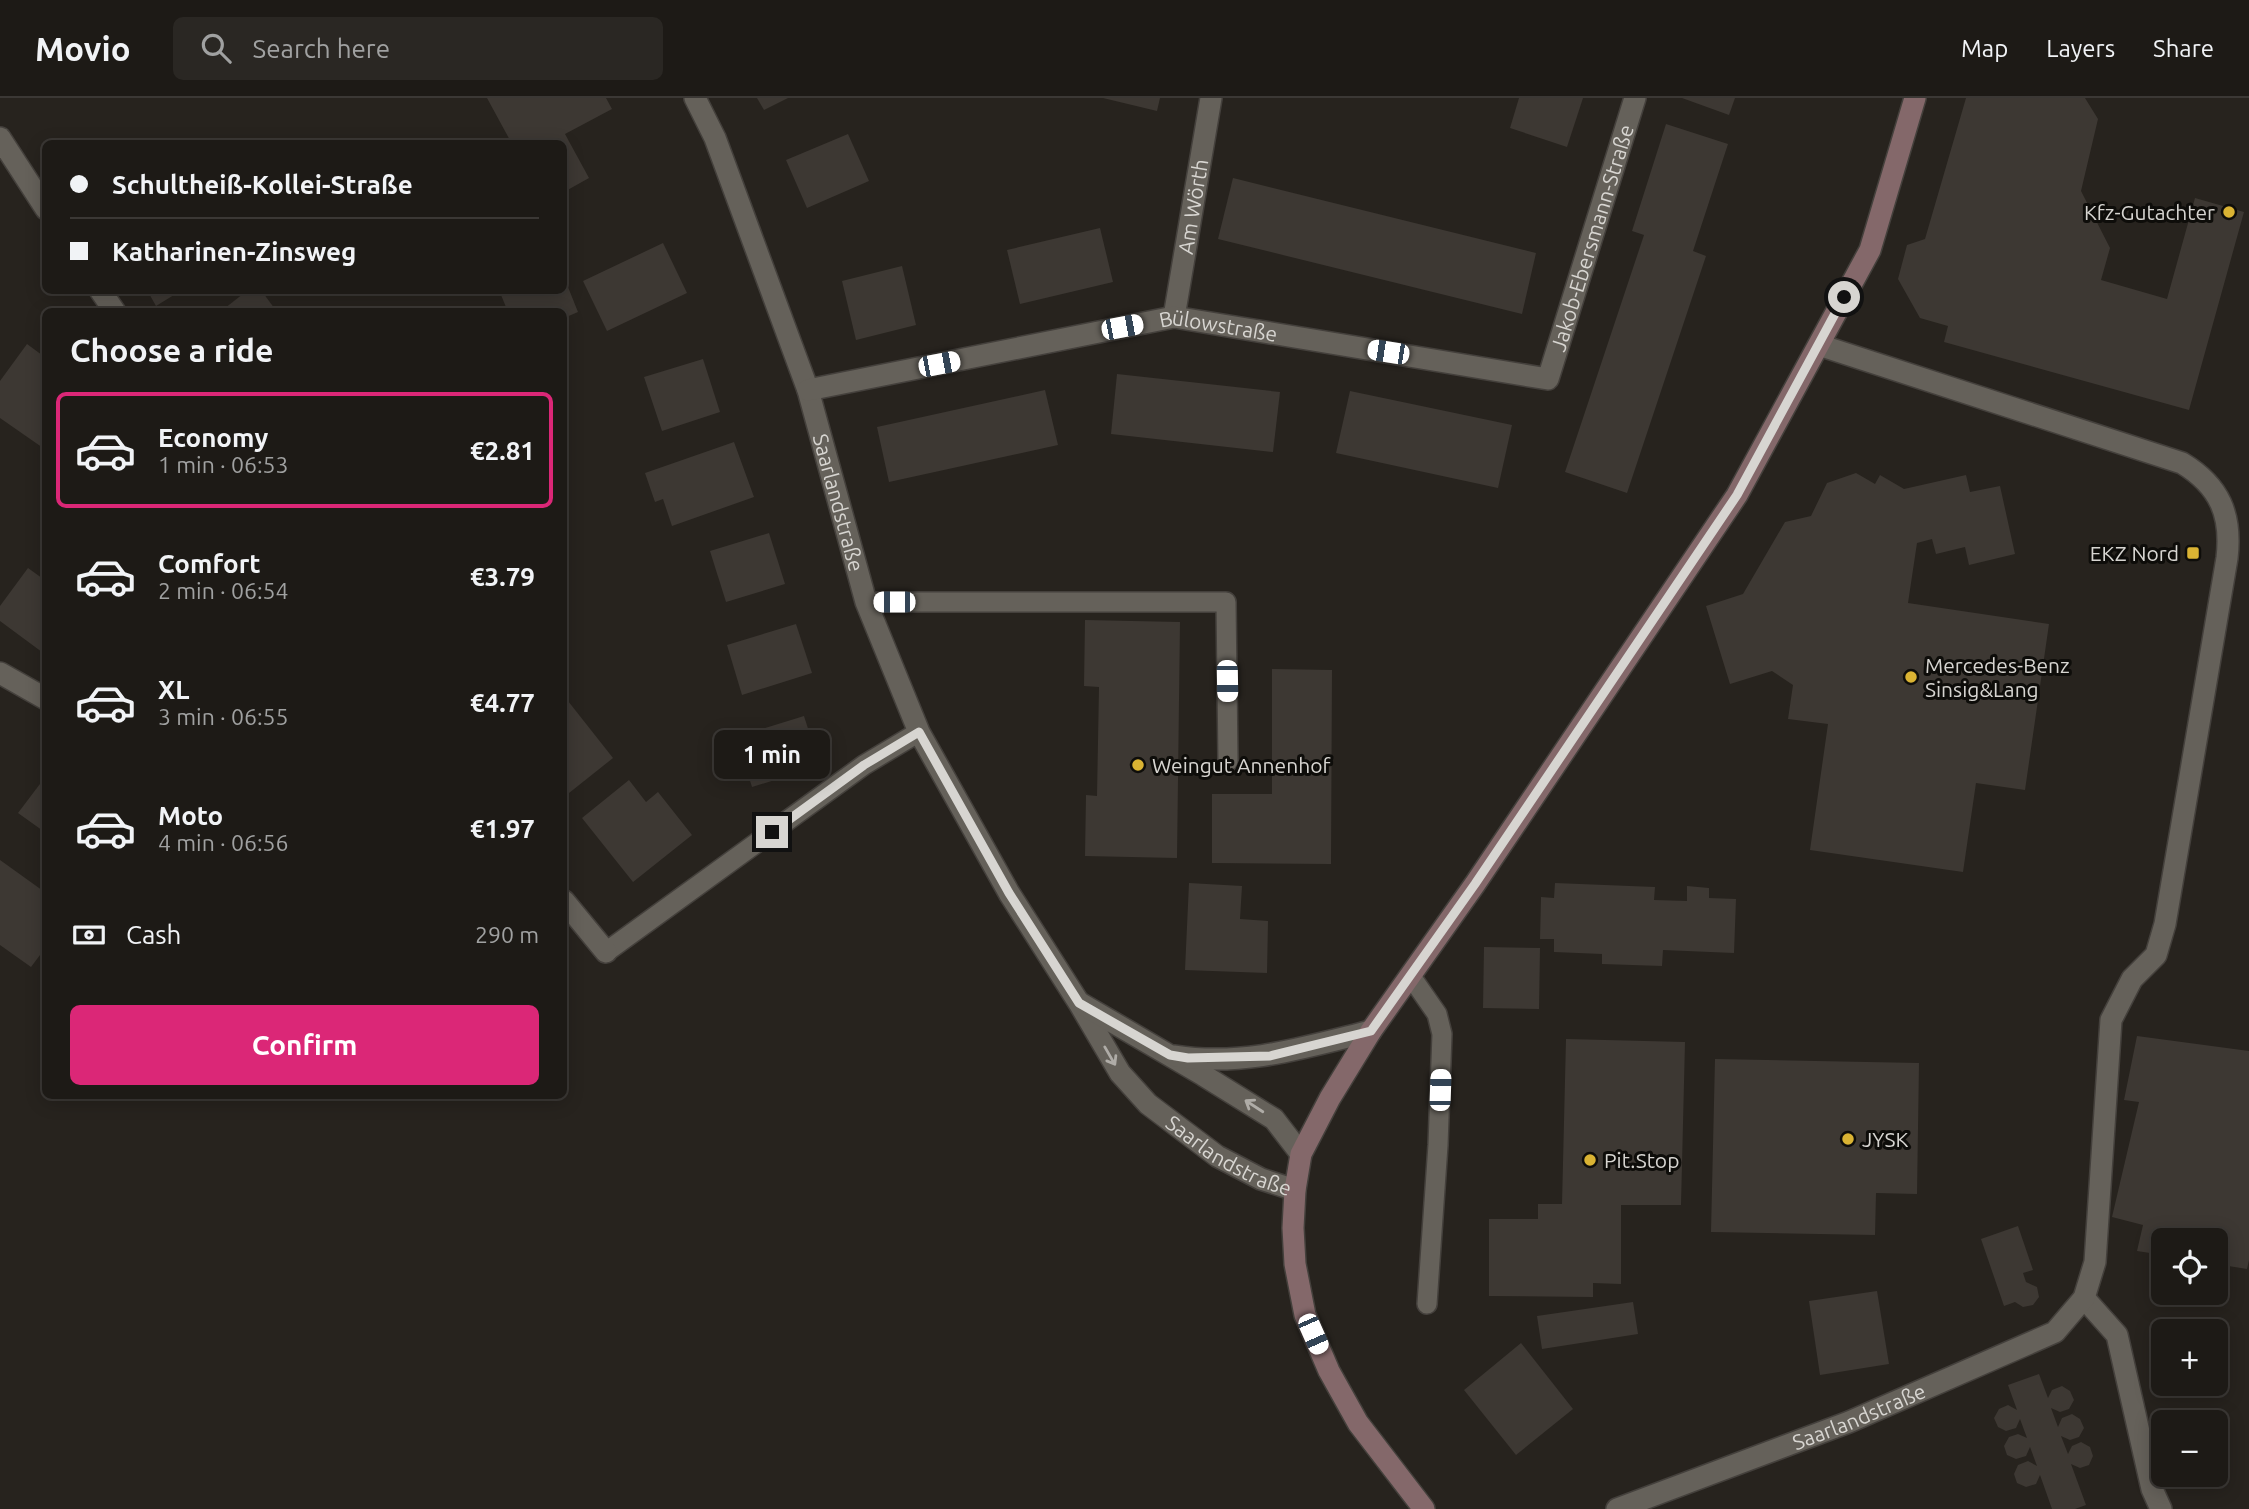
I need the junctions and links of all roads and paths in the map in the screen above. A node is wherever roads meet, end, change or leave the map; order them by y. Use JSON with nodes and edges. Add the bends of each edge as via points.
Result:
{"nodes":[{"id":1,"x":695,"y":98,"type":"edge"},
{"id":2,"x":1211,"y":98,"type":"edge"},
{"id":3,"x":1635,"y":98,"type":"edge"},
{"id":4,"x":1915,"y":98,"type":"edge"},
{"id":5,"x":0,"y":138,"type":"edge"},
{"id":6,"x":42,"y":203,"type":"edge"},
{"id":7,"x":1174,"y":317,"type":"junction"},
{"id":8,"x":1819,"y":345,"type":"junction"},
{"id":9,"x":1548,"y":379,"type":"joint"},
{"id":10,"x":807,"y":390,"type":"junction"},
{"id":11,"x":866,"y":602,"type":"junction"},
{"id":12,"x":0,"y":673,"type":"edge"},
{"id":13,"x":42,"y":697,"type":"edge"},
{"id":14,"x":919,"y":732,"type":"junction"},
{"id":15,"x":1228,"y":761,"type":"dead end"},
{"id":16,"x":567,"y":905,"type":"edge"},
{"id":17,"x":606,"y":951,"type":"joint"},
{"id":18,"x":1410,"y":975,"type":"junction"},
{"id":19,"x":1079,"y":1003,"type":"junction"},
{"id":20,"x":1371,"y":1031,"type":"junction"},
{"id":21,"x":1170,"y":1055,"type":"junction"},
{"id":22,"x":1301,"y":1154,"type":"junction"},
{"id":23,"x":1295,"y":1190,"type":"junction"},
{"id":24,"x":2084,"y":1298,"type":"junction"},
{"id":25,"x":1427,"y":1304,"type":"dead end"},
{"id":26,"x":1424,"y":1509,"type":"edge"},
{"id":27,"x":1617,"y":1509,"type":"edge"},
{"id":28,"x":2161,"y":1509,"type":"edge"}],
"edges":[{"from":1,"to":10,"type":"street","name":"Saarlandstraße","via":[[715,138]]},
{"from":2,"to":7,"type":"street","name":"Am Wörth"},
{"from":3,"to":9,"type":"street","name":"Jakob-Ebersmann-Straße"},
{"from":4,"to":8,"type":"main road","via":[[1870,250]]},
{"from":5,"to":6,"type":"street"},
{"from":7,"to":9,"type":"street","name":"Bülowstraße"},
{"from":7,"to":10,"type":"street","name":"Bülowstraße"},
{"from":8,"to":18,"type":"main road","via":[[1737,495]]},
{"from":8,"to":24,"type":"street","via":[[2182,463],[2200,474],[2220,499],[2229,535],[2227,558],[2165,924],[2157,955],[2132,979],[2111,1020],[2095,1262]]},
{"from":10,"to":11,"type":"street","name":"Saarlandstraße"},
{"from":11,"to":14,"type":"street","name":"Saarlandstraße"},
{"from":11,"to":15,"type":"lane","via":[[1226,601]]},
{"from":12,"to":13,"type":"street"},
{"from":14,"to":17,"type":"lane","via":[[864,765]]},
{"from":14,"to":19,"type":"street","name":"Saarlandstraße","via":[[1009,893]]},
{"from":16,"to":17,"type":"street"},
{"from":18,"to":20,"type":"main road"},
{"from":18,"to":25,"type":"lane","via":[[1437,1014],[1442,1034]]},
{"from":19,"to":21,"type":"street","name":"Saarlandstraße"},
{"from":19,"to":23,"type":"street","name":"Saarlandstraße","one_way":true,"via":[[1120,1073],[1148,1104],[1217,1156],[1261,1179]]},
{"from":20,"to":21,"type":"street","name":"Saarlandstraße","via":[[1270,1056]]},
{"from":20,"to":22,"type":"main road"},
{"from":22,"to":21,"type":"street","name":"Saarlandstraße","one_way":true,"via":[[1274,1119]]},
{"from":22,"to":23,"type":"main road"},
{"from":23,"to":26,"type":"main road","name":"Saarlandstraße","via":[[1295,1264],[1305,1315],[1358,1423]]},
{"from":24,"to":27,"type":"street","name":"Saarlandstraße","via":[[2055,1332],[1849,1422]]},
{"from":24,"to":28,"type":"street","via":[[2117,1335],[2152,1489]]}]}
